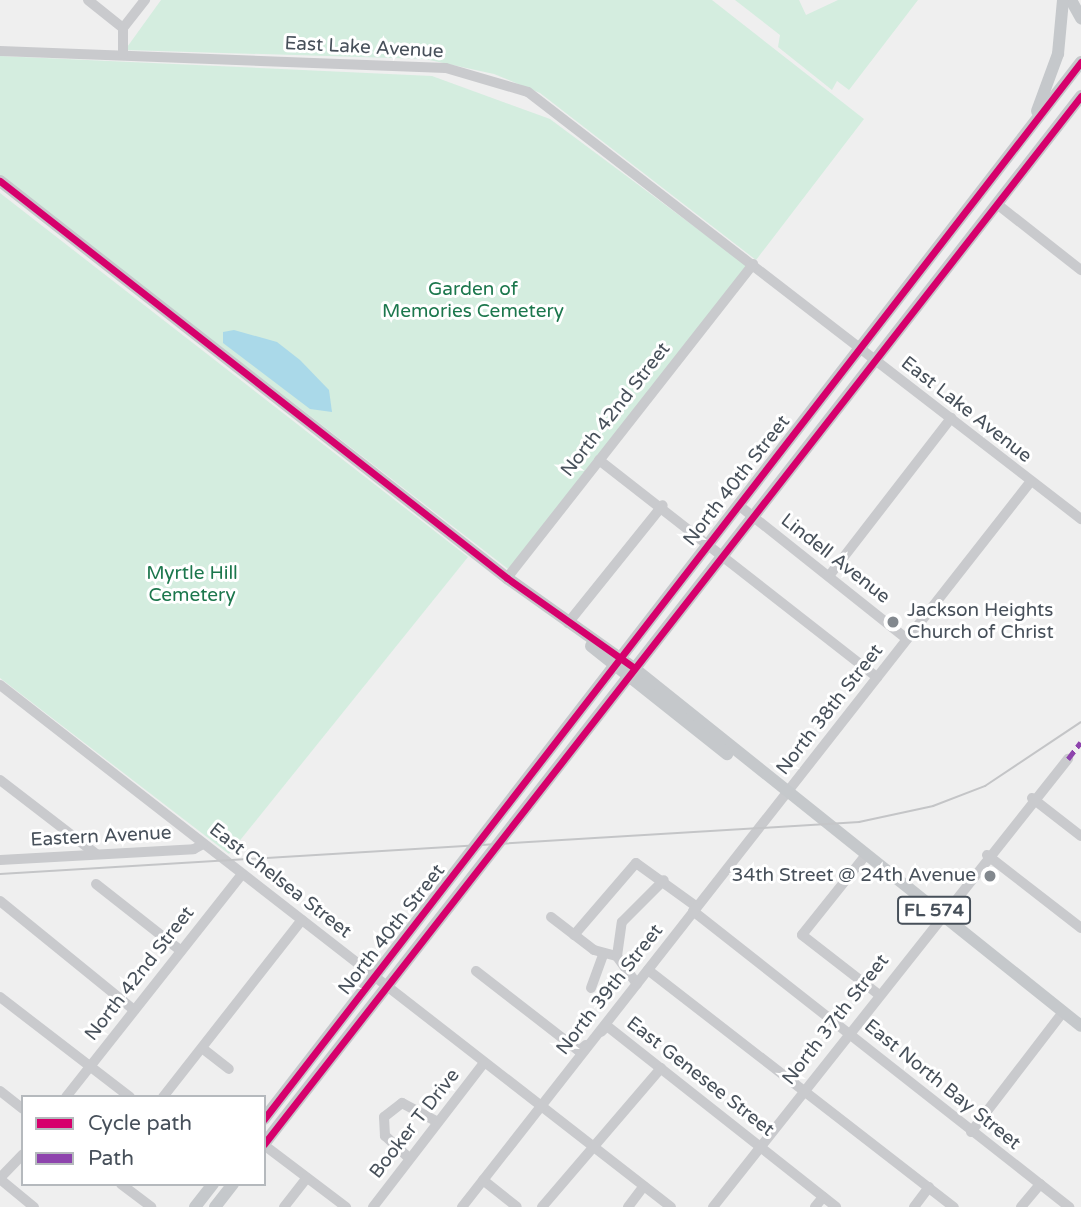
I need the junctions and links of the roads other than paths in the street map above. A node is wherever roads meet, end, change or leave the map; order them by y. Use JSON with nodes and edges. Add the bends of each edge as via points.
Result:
{"nodes":[{"id":1,"x":88,"y":0,"type":"edge"},
{"id":2,"x":145,"y":0,"type":"edge"},
{"id":3,"x":1063,"y":0,"type":"edge"},
{"id":4,"x":1071,"y":0,"type":"edge"},
{"id":5,"x":1081,"y":18,"type":"edge"},
{"id":6,"x":123,"y":28,"type":"junction"},
{"id":7,"x":0,"y":51,"type":"edge"},
{"id":8,"x":123,"y":54,"type":"junction"},
{"id":9,"x":1081,"y":62,"type":"edge"},
{"id":10,"x":1081,"y":96,"type":"edge"},
{"id":11,"x":1028,"y":130,"type":"junction"},
{"id":12,"x":0,"y":181,"type":"edge"},
{"id":13,"x":997,"y":204,"type":"junction"},
{"id":14,"x":940,"y":250,"type":"junction"},
{"id":15,"x":953,"y":261,"type":"junction"},
{"id":16,"x":753,"y":264,"type":"junction"},
{"id":17,"x":1081,"y":270,"type":"edge"},
{"id":18,"x":863,"y":349,"type":"junction"},
{"id":19,"x":875,"y":359,"type":"junction"},
{"id":20,"x":951,"y":418,"type":"junction"},
{"id":21,"x":802,"y":429,"type":"junction"},
{"id":22,"x":814,"y":439,"type":"junction"},
{"id":23,"x":599,"y":460,"type":"junction"},
{"id":24,"x":1031,"y":481,"type":"junction"},
{"id":25,"x":663,"y":505,"type":"junction"},
{"id":26,"x":741,"y":507,"type":"junction"},
{"id":27,"x":753,"y":517,"type":"junction"},
{"id":28,"x":1081,"y":519,"type":"edge"},
{"id":29,"x":710,"y":548,"type":"junction"},
{"id":30,"x":722,"y":558,"type":"junction"},
{"id":31,"x":829,"y":576,"type":"junction"},
{"id":32,"x":507,"y":578,"type":"junction"},
{"id":33,"x":568,"y":623,"type":"junction"},
{"id":34,"x":907,"y":639,"type":"junction"},
{"id":35,"x":620,"y":664,"type":"junction"},
{"id":36,"x":631,"y":674,"type":"junction"},
{"id":37,"x":877,"y":677,"type":"junction"},
{"id":38,"x":0,"y":685,"type":"edge"},
{"id":39,"x":1068,"y":759,"type":"dead end"},
{"id":40,"x":538,"y":769,"type":"junction"},
{"id":41,"x":549,"y":779,"type":"junction"},
{"id":42,"x":0,"y":780,"type":"edge"},
{"id":43,"x":786,"y":795,"type":"junction"},
{"id":44,"x":1032,"y":798,"type":"junction"},
{"id":45,"x":1081,"y":836,"type":"edge"},
{"id":46,"x":203,"y":844,"type":"junction"},
{"id":47,"x":96,"y":854,"type":"junction"},
{"id":48,"x":987,"y":855,"type":"junction"},
{"id":49,"x":865,"y":856,"type":"junction"},
{"id":50,"x":0,"y":860,"type":"edge"},
{"id":51,"x":242,"y":874,"type":"junction"},
{"id":52,"x":452,"y":879,"type":"junction"},
{"id":53,"x":664,"y":880,"type":"junction"},
{"id":54,"x":96,"y":884,"type":"dead end"},
{"id":55,"x":464,"y":889,"type":"junction"},
{"id":56,"x":0,"y":901,"type":"edge"},
{"id":57,"x":695,"y":909,"type":"junction"},
{"id":58,"x":940,"y":915,"type":"junction"},
{"id":59,"x":551,"y":917,"type":"dead end"},
{"id":60,"x":302,"y":920,"type":"junction"},
{"id":61,"x":1081,"y":928,"type":"edge"},
{"id":62,"x":574,"y":935,"type":"junction"},
{"id":63,"x":181,"y":951,"type":"junction"},
{"id":64,"x":603,"y":955,"type":"junction"},
{"id":65,"x":617,"y":956,"type":"junction"},
{"id":66,"x":648,"y":970,"type":"junction"},
{"id":67,"x":476,"y":971,"type":"dead end"},
{"id":68,"x":375,"y":977,"type":"junction"},
{"id":69,"x":637,"y":984,"type":"junction"},
{"id":70,"x":387,"y":986,"type":"junction"},
{"id":71,"x":591,"y":988,"type":"dead end"},
{"id":72,"x":878,"y":994,"type":"junction"},
{"id":73,"x":0,"y":997,"type":"edge"},
{"id":74,"x":134,"y":1010,"type":"junction"},
{"id":75,"x":1063,"y":1012,"type":"junction"},
{"id":76,"x":1079,"y":1021,"type":"edge"},
{"id":77,"x":848,"y":1032,"type":"junction"},
{"id":78,"x":594,"y":1039,"type":"junction"},
{"id":79,"x":202,"y":1048,"type":"junction"},
{"id":80,"x":311,"y":1059,"type":"junction"},
{"id":81,"x":484,"y":1063,"type":"junction"},
{"id":82,"x":89,"y":1068,"type":"junction"},
{"id":83,"x":323,"y":1068,"type":"junction"},
{"id":84,"x":661,"y":1068,"type":"junction"},
{"id":85,"x":229,"y":1069,"type":"dead end"},
{"id":86,"x":0,"y":1091,"type":"edge"},
{"id":87,"x":802,"y":1091,"type":"junction"},
{"id":88,"x":68,"y":1095,"type":"edge"},
{"id":89,"x":127,"y":1095,"type":"edge"},
{"id":90,"x":165,"y":1095,"type":"edge"},
{"id":91,"x":275,"y":1105,"type":"junction"},
{"id":92,"x":541,"y":1106,"type":"junction"},
{"id":93,"x":21,"y":1107,"type":"edge"},
{"id":94,"x":287,"y":1115,"type":"junction"},
{"id":95,"x":266,"y":1116,"type":"edge"},
{"id":96,"x":437,"y":1122,"type":"junction"},
{"id":97,"x":971,"y":1132,"type":"junction"},
{"id":98,"x":266,"y":1141,"type":"edge"},
{"id":99,"x":266,"y":1146,"type":"edge"},
{"id":100,"x":592,"y":1146,"type":"junction"},
{"id":101,"x":761,"y":1146,"type":"junction"},
{"id":102,"x":21,"y":1156,"type":"edge"},
{"id":103,"x":409,"y":1157,"type":"junction"},
{"id":104,"x":307,"y":1178,"type":"junction"},
{"id":105,"x":0,"y":1179,"type":"edge"},
{"id":106,"x":482,"y":1180,"type":"junction"},
{"id":107,"x":1040,"y":1184,"type":"junction"},
{"id":108,"x":124,"y":1186,"type":"edge"},
{"id":109,"x":211,"y":1186,"type":"edge"},
{"id":110,"x":231,"y":1186,"type":"edge"},
{"id":111,"x":644,"y":1186,"type":"junction"},
{"id":112,"x":929,"y":1187,"type":"junction"},
{"id":113,"x":823,"y":1197,"type":"junction"},
{"id":114,"x":34,"y":1207,"type":"edge"},
{"id":115,"x":151,"y":1207,"type":"edge"},
{"id":116,"x":195,"y":1207,"type":"edge"},
{"id":117,"x":215,"y":1207,"type":"edge"},
{"id":118,"x":284,"y":1207,"type":"edge"},
{"id":119,"x":346,"y":1207,"type":"edge"},
{"id":120,"x":373,"y":1207,"type":"edge"},
{"id":121,"x":461,"y":1207,"type":"edge"},
{"id":122,"x":517,"y":1207,"type":"edge"},
{"id":123,"x":542,"y":1207,"type":"edge"},
{"id":124,"x":628,"y":1207,"type":"edge"},
{"id":125,"x":671,"y":1207,"type":"edge"},
{"id":126,"x":713,"y":1207,"type":"edge"},
{"id":127,"x":815,"y":1207,"type":"edge"},
{"id":128,"x":836,"y":1207,"type":"edge"},
{"id":129,"x":914,"y":1207,"type":"edge"},
{"id":130,"x":954,"y":1207,"type":"edge"},
{"id":131,"x":1021,"y":1207,"type":"edge"},
{"id":132,"x":1069,"y":1207,"type":"edge"}],
"edges":[{"from":1,"to":6,"type":"street"},
{"from":2,"to":6,"type":"street"},
{"from":3,"to":11,"type":"main road","via":[[1058,54]]},
{"from":4,"to":5,"type":"main road"},
{"from":6,"to":8,"type":"street"},
{"from":7,"to":8,"type":"street","name":"East Lake Avenue"},
{"from":8,"to":16,"type":"street","name":"East Lake Avenue","via":[[446,68],[528,92]]},
{"from":9,"to":11,"type":"main road","name":"North 40th Street"},
{"from":10,"to":13,"type":"main road","name":"North 40th Street"},
{"from":11,"to":14,"type":"main road","name":"North 40th Street"},
{"from":12,"to":32,"type":"main road","number":"FL 574"},
{"from":13,"to":15,"type":"main road","name":"North 40th Street"},
{"from":13,"to":17,"type":"street"},
{"from":14,"to":15,"type":"street"},
{"from":14,"to":18,"type":"main road","name":"North 40th Street"},
{"from":15,"to":19,"type":"main road","name":"North 40th Street"},
{"from":16,"to":18,"type":"street","name":"East Lake Avenue"},
{"from":16,"to":23,"type":"street","name":"North 42nd Street"},
{"from":18,"to":19,"type":"street","name":"East Lake Avenue"},
{"from":18,"to":21,"type":"main road","name":"North 40th Street"},
{"from":19,"to":20,"type":"street","name":"East Lake Avenue"},
{"from":19,"to":22,"type":"main road","name":"North 40th Street"},
{"from":20,"to":24,"type":"street","name":"East Lake Avenue"},
{"from":20,"to":31,"type":"street"},
{"from":21,"to":22,"type":"street"},
{"from":21,"to":26,"type":"main road","name":"North 40th Street"},
{"from":22,"to":27,"type":"main road","name":"North 40th Street"},
{"from":23,"to":25,"type":"street"},
{"from":23,"to":32,"type":"street","name":"North 42nd Street"},
{"from":24,"to":28,"type":"street","name":"East Lake Avenue"},
{"from":24,"to":34,"type":"street","name":"North 38th Street"},
{"from":25,"to":29,"type":"street"},
{"from":25,"to":33,"type":"street"},
{"from":26,"to":27,"type":"street","name":"Lindell Avenue"},
{"from":26,"to":29,"type":"main road","name":"North 40th Street"},
{"from":27,"to":30,"type":"main road","name":"North 40th Street"},
{"from":27,"to":31,"type":"street","name":"Lindell Avenue"},
{"from":29,"to":30,"type":"street"},
{"from":29,"to":35,"type":"main road","name":"North 40th Street"},
{"from":30,"to":36,"type":"main road","name":"North 40th Street"},
{"from":30,"to":37,"type":"street"},
{"from":31,"to":34,"type":"street","name":"Lindell Avenue"},
{"from":32,"to":33,"type":"main road","number":"FL 574"},
{"from":33,"to":35,"type":"main road","number":"FL 574"},
{"from":34,"to":37,"type":"street","name":"North 38th Street"},
{"from":35,"to":36,"type":"main road","number":"FL 574"},
{"from":35,"to":40,"type":"main road","name":"North 40th Street"},
{"from":36,"to":41,"type":"main road","name":"North 40th Street"},
{"from":36,"to":43,"type":"main road","number":"FL 574"},
{"from":37,"to":43,"type":"street","name":"North 38th Street"},
{"from":38,"to":46,"type":"street","name":"East Chelsea Street"},
{"from":39,"to":44,"type":"street","name":"North 37th Street"},
{"from":40,"to":41,"type":"street"},
{"from":40,"to":52,"type":"main road","name":"North 40th Street"},
{"from":41,"to":55,"type":"main road","name":"North 40th Street"},
{"from":42,"to":47,"type":"street"},
{"from":43,"to":49,"type":"main road","number":"FL 574"},
{"from":43,"to":57,"type":"street","name":"North 39th Street"},
{"from":44,"to":45,"type":"street"},
{"from":44,"to":48,"type":"street","name":"North 37th Street"},
{"from":46,"to":47,"type":"street","name":"Eastern Avenue"},
{"from":46,"to":51,"type":"street","name":"East Chelsea Street"},
{"from":47,"to":50,"type":"street","name":"Eastern Avenue"},
{"from":48,"to":58,"type":"street","name":"North 37th Street"},
{"from":48,"to":61,"type":"street"},
{"from":49,"to":58,"type":"main road","number":"FL 574"},
{"from":49,"to":72,"type":"street","via":[[802,935]]},
{"from":51,"to":60,"type":"street","name":"East Chelsea Street"},
{"from":51,"to":63,"type":"street","name":"North 42nd Street"},
{"from":52,"to":55,"type":"street"},
{"from":52,"to":68,"type":"main road","name":"North 40th Street"},
{"from":53,"to":57,"type":"street","name":"East North Bay Street"},
{"from":53,"to":62,"type":"street","name":"East North Bay Street","via":[[641,863],[626,867]]},
{"from":53,"to":65,"type":"street","via":[[622,922]]},
{"from":54,"to":63,"type":"street"},
{"from":55,"to":70,"type":"main road","name":"North 40th Street"},
{"from":56,"to":74,"type":"street"},
{"from":57,"to":66,"type":"street","name":"North 39th Street"},
{"from":57,"to":77,"type":"street","name":"East North Bay Street"},
{"from":58,"to":72,"type":"street","name":"North 37th Street"},
{"from":58,"to":75,"type":"main road","number":"FL 574"},
{"from":59,"to":62,"type":"street"},
{"from":60,"to":68,"type":"street","name":"East Chelsea Street"},
{"from":60,"to":79,"type":"street"},
{"from":62,"to":64,"type":"street"},
{"from":63,"to":74,"type":"street","name":"North 42nd Street"},
{"from":64,"to":65,"type":"street"},
{"from":64,"to":71,"type":"street"},
{"from":65,"to":69,"type":"street"},
{"from":66,"to":69,"type":"street","name":"North 39th Street"},
{"from":66,"to":87,"type":"street"},
{"from":67,"to":78,"type":"street","name":"East Genesee Street","via":[[579,1051]]},
{"from":68,"to":70,"type":"street","name":"East Chelsea Street"},
{"from":68,"to":80,"type":"main road","name":"North 40th Street"},
{"from":69,"to":78,"type":"street","name":"North 39th Street"},
{"from":70,"to":81,"type":"street","name":"East Chelsea Street"},
{"from":70,"to":83,"type":"main road","name":"North 40th Street"},
{"from":72,"to":77,"type":"street","name":"North 37th Street"},
{"from":73,"to":82,"type":"street"},
{"from":74,"to":82,"type":"street","name":"North 42nd Street"},
{"from":75,"to":76,"type":"main road","number":"FL 574"},
{"from":75,"to":97,"type":"street"},
{"from":77,"to":87,"type":"street","name":"North 37th Street"},
{"from":77,"to":97,"type":"street","name":"East North Bay Street"},
{"from":78,"to":84,"type":"street","name":"East Genesee Street","via":[[607,1027]]},
{"from":78,"to":92,"type":"street","name":"North 39th Street"},
{"from":79,"to":85,"type":"street"},
{"from":79,"to":90,"type":"street"},
{"from":80,"to":83,"type":"street"},
{"from":80,"to":91,"type":"main road","name":"North 40th Street"},
{"from":81,"to":92,"type":"street","name":"East Chelsea Street"},
{"from":81,"to":96,"type":"street","name":"Booker T Drive"},
{"from":82,"to":88,"type":"street","name":"North 42nd Street"},
{"from":82,"to":89,"type":"street"},
{"from":83,"to":94,"type":"main road","name":"North 40th Street"},
{"from":84,"to":100,"type":"street","via":[[604,1140]]},
{"from":84,"to":101,"type":"street","name":"East Genesee Street"},
{"from":86,"to":93,"type":"street"},
{"from":87,"to":101,"type":"street","name":"North 37th Street"},
{"from":87,"to":112,"type":"street"},
{"from":91,"to":94,"type":"street"},
{"from":91,"to":95,"type":"main road","name":"North 40th Street"},
{"from":92,"to":100,"type":"street","name":"East Chelsea Street"},
{"from":92,"to":106,"type":"street","name":"North 39th Street"},
{"from":94,"to":98,"type":"main road","name":"North 40th Street"},
{"from":96,"to":103,"type":"street","name":"Booker T Drive"},
{"from":96,"to":103,"type":"street","via":[[402,1103],[384,1117],[385,1136]]},
{"from":97,"to":107,"type":"street","name":"East North Bay Street"},
{"from":99,"to":104,"type":"street"},
{"from":100,"to":111,"type":"street","name":"East Chelsea Street"},
{"from":100,"to":123,"type":"street"},
{"from":101,"to":113,"type":"street","name":"East Genesee Street"},
{"from":101,"to":126,"type":"street","name":"North 37th Street"},
{"from":102,"to":105,"type":"street"},
{"from":103,"to":120,"type":"street","name":"Booker T Drive"},
{"from":104,"to":118,"type":"street"},
{"from":104,"to":119,"type":"street"},
{"from":105,"to":114,"type":"street"},
{"from":106,"to":121,"type":"street","name":"North 39th Street"},
{"from":106,"to":122,"type":"street"},
{"from":107,"to":131,"type":"street"},
{"from":107,"to":132,"type":"street","name":"East North Bay Street"},
{"from":108,"to":115,"type":"street"},
{"from":109,"to":116,"type":"main road"},
{"from":110,"to":117,"type":"main road"},
{"from":111,"to":124,"type":"street"},
{"from":111,"to":125,"type":"street","name":"East Chelsea Street"},
{"from":112,"to":129,"type":"street"},
{"from":112,"to":130,"type":"street"},
{"from":113,"to":127,"type":"street"},
{"from":113,"to":128,"type":"street","name":"East Genesee Street"}]}
